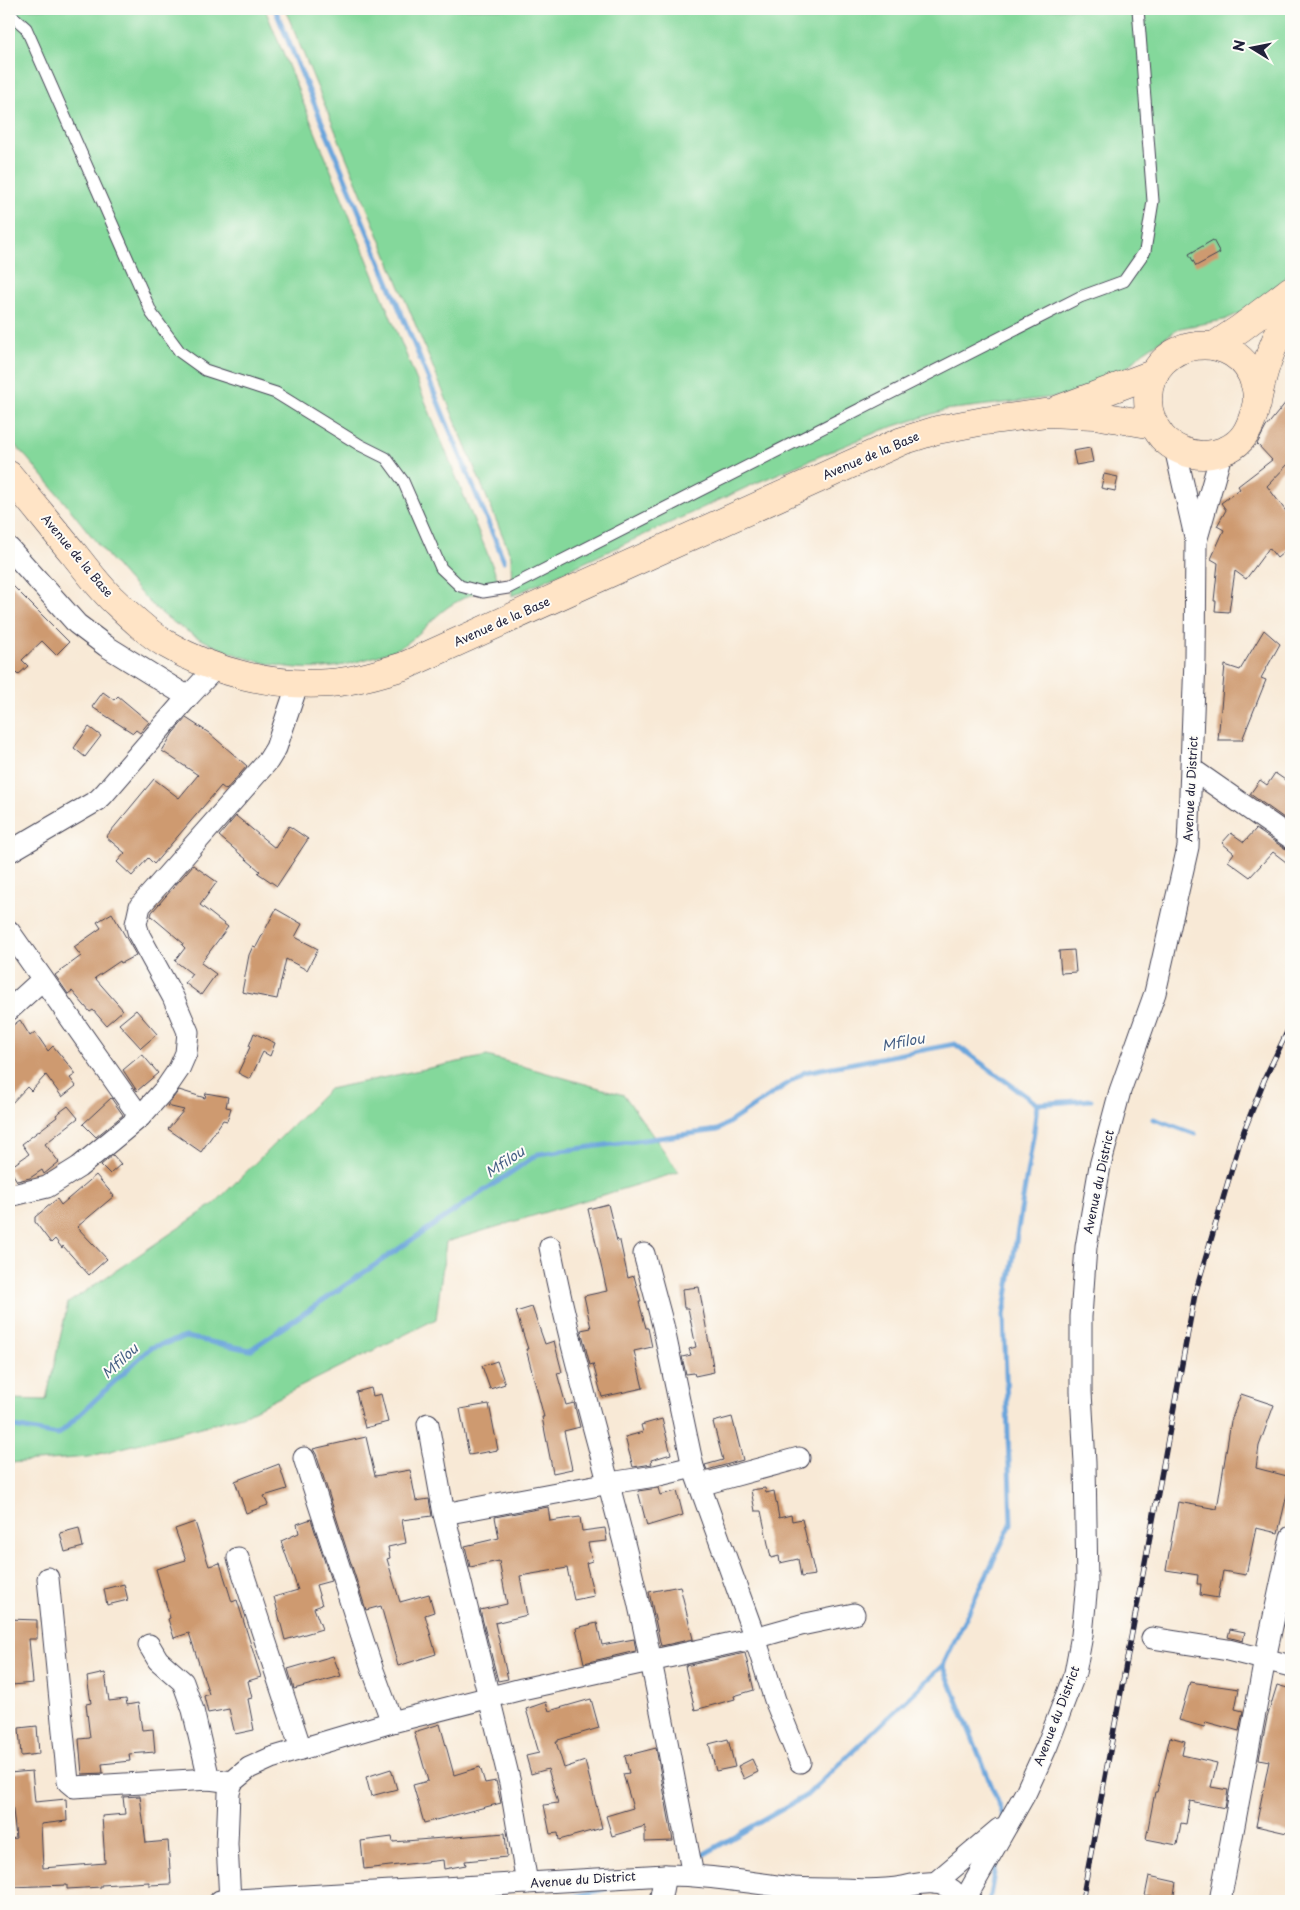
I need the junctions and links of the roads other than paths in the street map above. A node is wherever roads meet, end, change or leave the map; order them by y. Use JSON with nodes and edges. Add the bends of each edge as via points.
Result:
{"nodes":[{"id":1,"x":1138,"y":9,"type":"edge"},
{"id":2,"x":9,"y":14,"type":"edge"},
{"id":3,"x":1289,"y":303,"type":"edge"},
{"id":4,"x":1214,"y":346,"type":"junction"},
{"id":5,"x":1155,"y":373,"type":"junction"},
{"id":6,"x":1257,"y":404,"type":"junction"},
{"id":7,"x":1046,"y":414,"type":"junction"},
{"id":8,"x":1154,"y":425,"type":"junction"},
{"id":9,"x":1175,"y":448,"type":"junction"},
{"id":10,"x":1222,"y":451,"type":"junction"},
{"id":11,"x":9,"y":475,"type":"edge"},
{"id":12,"x":1196,"y":541,"type":"junction"},
{"id":13,"x":10,"y":554,"type":"edge"},
{"id":14,"x":216,"y":668,"type":"junction"},
{"id":15,"x":298,"y":683,"type":"junction"},
{"id":16,"x":188,"y":697,"type":"junction"},
{"id":17,"x":1192,"y":769,"type":"junction"},
{"id":18,"x":1291,"y":838,"type":"edge"},
{"id":19,"x":9,"y":852,"type":"edge"},
{"id":20,"x":9,"y":931,"type":"edge"},
{"id":21,"x":42,"y":980,"type":"junction"},
{"id":22,"x":9,"y":1010,"type":"edge"},
{"id":23,"x":140,"y":1117,"type":"junction"},
{"id":24,"x":9,"y":1196,"type":"edge"},
{"id":25,"x":550,"y":1247,"type":"dead end"},
{"id":26,"x":644,"y":1254,"type":"dead end"},
{"id":27,"x":428,"y":1424,"type":"dead end"},
{"id":28,"x":304,"y":1458,"type":"dead end"},
{"id":29,"x":799,"y":1458,"type":"dead end"},
{"id":30,"x":697,"y":1476,"type":"junction"},
{"id":31,"x":610,"y":1483,"type":"junction"},
{"id":32,"x":444,"y":1514,"type":"junction"},
{"id":33,"x":1290,"y":1546,"type":"edge"},
{"id":34,"x":238,"y":1558,"type":"dead end"},
{"id":35,"x":48,"y":1578,"type":"dead end"},
{"id":36,"x":854,"y":1614,"type":"dead end"},
{"id":37,"x":755,"y":1638,"type":"junction"},
{"id":38,"x":1152,"y":1638,"type":"dead end"},
{"id":39,"x":149,"y":1645,"type":"dead end"},
{"id":40,"x":1265,"y":1659,"type":"junction"},
{"id":41,"x":651,"y":1661,"type":"junction"},
{"id":42,"x":1291,"y":1666,"type":"edge"},
{"id":43,"x":490,"y":1697,"type":"junction"},
{"id":44,"x":392,"y":1722,"type":"junction"},
{"id":45,"x":301,"y":1749,"type":"junction"},
{"id":46,"x":800,"y":1762,"type":"dead end"},
{"id":47,"x":209,"y":1779,"type":"junction"},
{"id":48,"x":232,"y":1782,"type":"junction"},
{"id":49,"x":1010,"y":1819,"type":"junction"},
{"id":50,"x":665,"y":1875,"type":"junction"},
{"id":51,"x":693,"y":1875,"type":"junction"},
{"id":52,"x":935,"y":1883,"type":"junction"},
{"id":53,"x":527,"y":1884,"type":"junction"},
{"id":54,"x":795,"y":1888,"type":"junction"},
{"id":55,"x":220,"y":1901,"type":"edge"},
{"id":56,"x":230,"y":1901,"type":"edge"},
{"id":57,"x":660,"y":1901,"type":"edge"},
{"id":58,"x":813,"y":1901,"type":"edge"},
{"id":59,"x":963,"y":1901,"type":"edge"},
{"id":60,"x":1220,"y":1901,"type":"edge"}],
"edges":[{"from":1,"to":2,"type":"lane","via":[[1152,201],[1145,251],[1124,280],[1080,297],[508,588],[483,592],[460,586],[442,568],[403,481],[386,458],[276,393],[205,370],[180,352],[152,314],[26,28]]},
{"from":3,"to":4,"type":"main road"},
{"from":3,"to":6,"type":"main road","via":[[1271,350]]},
{"from":4,"to":5,"type":"main road","name":"Avenue de la Base","via":[[1187,347],[1174,353]]},
{"from":4,"to":6,"type":"main road","name":"Avenue de la Base","via":[[1232,354],[1247,367],[1255,385]]},
{"from":5,"to":7,"type":"main road","name":"Avenue de la Base"},
{"from":5,"to":8,"type":"main road","name":"Avenue de la Base","via":[[1149,390],[1148,408]]},
{"from":6,"to":10,"type":"main road","name":"Avenue de la Base","via":[[1254,420],[1246,433]]},
{"from":7,"to":8,"type":"main road","name":"Avenue de la Base","via":[[1094,416]]},
{"from":7,"to":15,"type":"main road","name":"Avenue de la Base","via":[[956,426],[902,441],[404,666],[331,683]]},
{"from":8,"to":9,"type":"main road","name":"Avenue de la Base"},
{"from":9,"to":10,"type":"main road","name":"Avenue de la Base","via":[[1198,455]]},
{"from":9,"to":12,"type":"street","name":"Avenue du District"},
{"from":10,"to":12,"type":"street","name":"Avenue du District"},
{"from":11,"to":14,"type":"main road","name":"Avenue de la Base","via":[[110,597],[134,620],[164,643]]},
{"from":12,"to":17,"type":"street","name":"Avenue du District"},
{"from":13,"to":16,"type":"street","via":[[77,624]]},
{"from":14,"to":15,"type":"main road","name":"Avenue de la Base","via":[[262,679]]},
{"from":14,"to":16,"type":"street"},
{"from":15,"to":23,"type":"street","via":[[276,748],[268,761],[140,906],[136,924],[139,935],[174,997],[188,1032],[180,1069]]},
{"from":16,"to":19,"type":"street","via":[[98,800]]},
{"from":17,"to":18,"type":"street"},
{"from":17,"to":49,"type":"street","name":"Avenue du District","via":[[1184,867],[1155,993],[1120,1091],[1100,1166],[1086,1247],[1081,1317],[1081,1392],[1087,1584],[1080,1645],[1075,1673],[1047,1746]]},
{"from":20,"to":21,"type":"street"},
{"from":21,"to":22,"type":"street"},
{"from":21,"to":23,"type":"street"},
{"from":23,"to":24,"type":"street","via":[[79,1167],[47,1187]]},
{"from":25,"to":31,"type":"street","via":[[572,1347]]},
{"from":26,"to":30,"type":"street"},
{"from":27,"to":32,"type":"street"},
{"from":28,"to":44,"type":"street"},
{"from":29,"to":30,"type":"street"},
{"from":30,"to":31,"type":"street","via":[[655,1476]]},
{"from":30,"to":37,"type":"street"},
{"from":31,"to":32,"type":"street"},
{"from":31,"to":41,"type":"street"},
{"from":32,"to":43,"type":"street"},
{"from":33,"to":40,"type":"street"},
{"from":34,"to":45,"type":"street"},
{"from":35,"to":47,"type":"street","via":[[68,1782],[74,1787]]},
{"from":36,"to":37,"type":"street"},
{"from":37,"to":41,"type":"street"},
{"from":37,"to":46,"type":"street"},
{"from":38,"to":40,"type":"street"},
{"from":39,"to":47,"type":"street","via":[[158,1660],[183,1682]]},
{"from":40,"to":42,"type":"street"},
{"from":40,"to":60,"type":"street"},
{"from":41,"to":43,"type":"street"},
{"from":41,"to":51,"type":"street"},
{"from":43,"to":44,"type":"street"},
{"from":43,"to":53,"type":"street","via":[[510,1782]]},
{"from":44,"to":45,"type":"street"},
{"from":45,"to":48,"type":"street","via":[[249,1768]]},
{"from":47,"to":48,"type":"street"},
{"from":48,"to":56,"type":"street","via":[[228,1793],[227,1844]]},
{"from":49,"to":52,"type":"street","name":"Avenue du District"},
{"from":49,"to":59,"type":"street","name":"Avenue du District"},
{"from":50,"to":51,"type":"street","name":"Avenue du District"},
{"from":50,"to":53,"type":"street","name":"Avenue du District"},
{"from":50,"to":57,"type":"street"},
{"from":51,"to":54,"type":"street","name":"Avenue du District"},
{"from":52,"to":54,"type":"street","name":"Avenue du District","via":[[876,1890]]},
{"from":52,"to":59,"type":"street","name":"Avenue du District","via":[[952,1889]]},
{"from":53,"to":56,"type":"street","name":"Avenue du District"},
{"from":54,"to":58,"type":"street","name":"Avenue du District"},
{"from":55,"to":56,"type":"street","name":"Avenue du District"}]}
